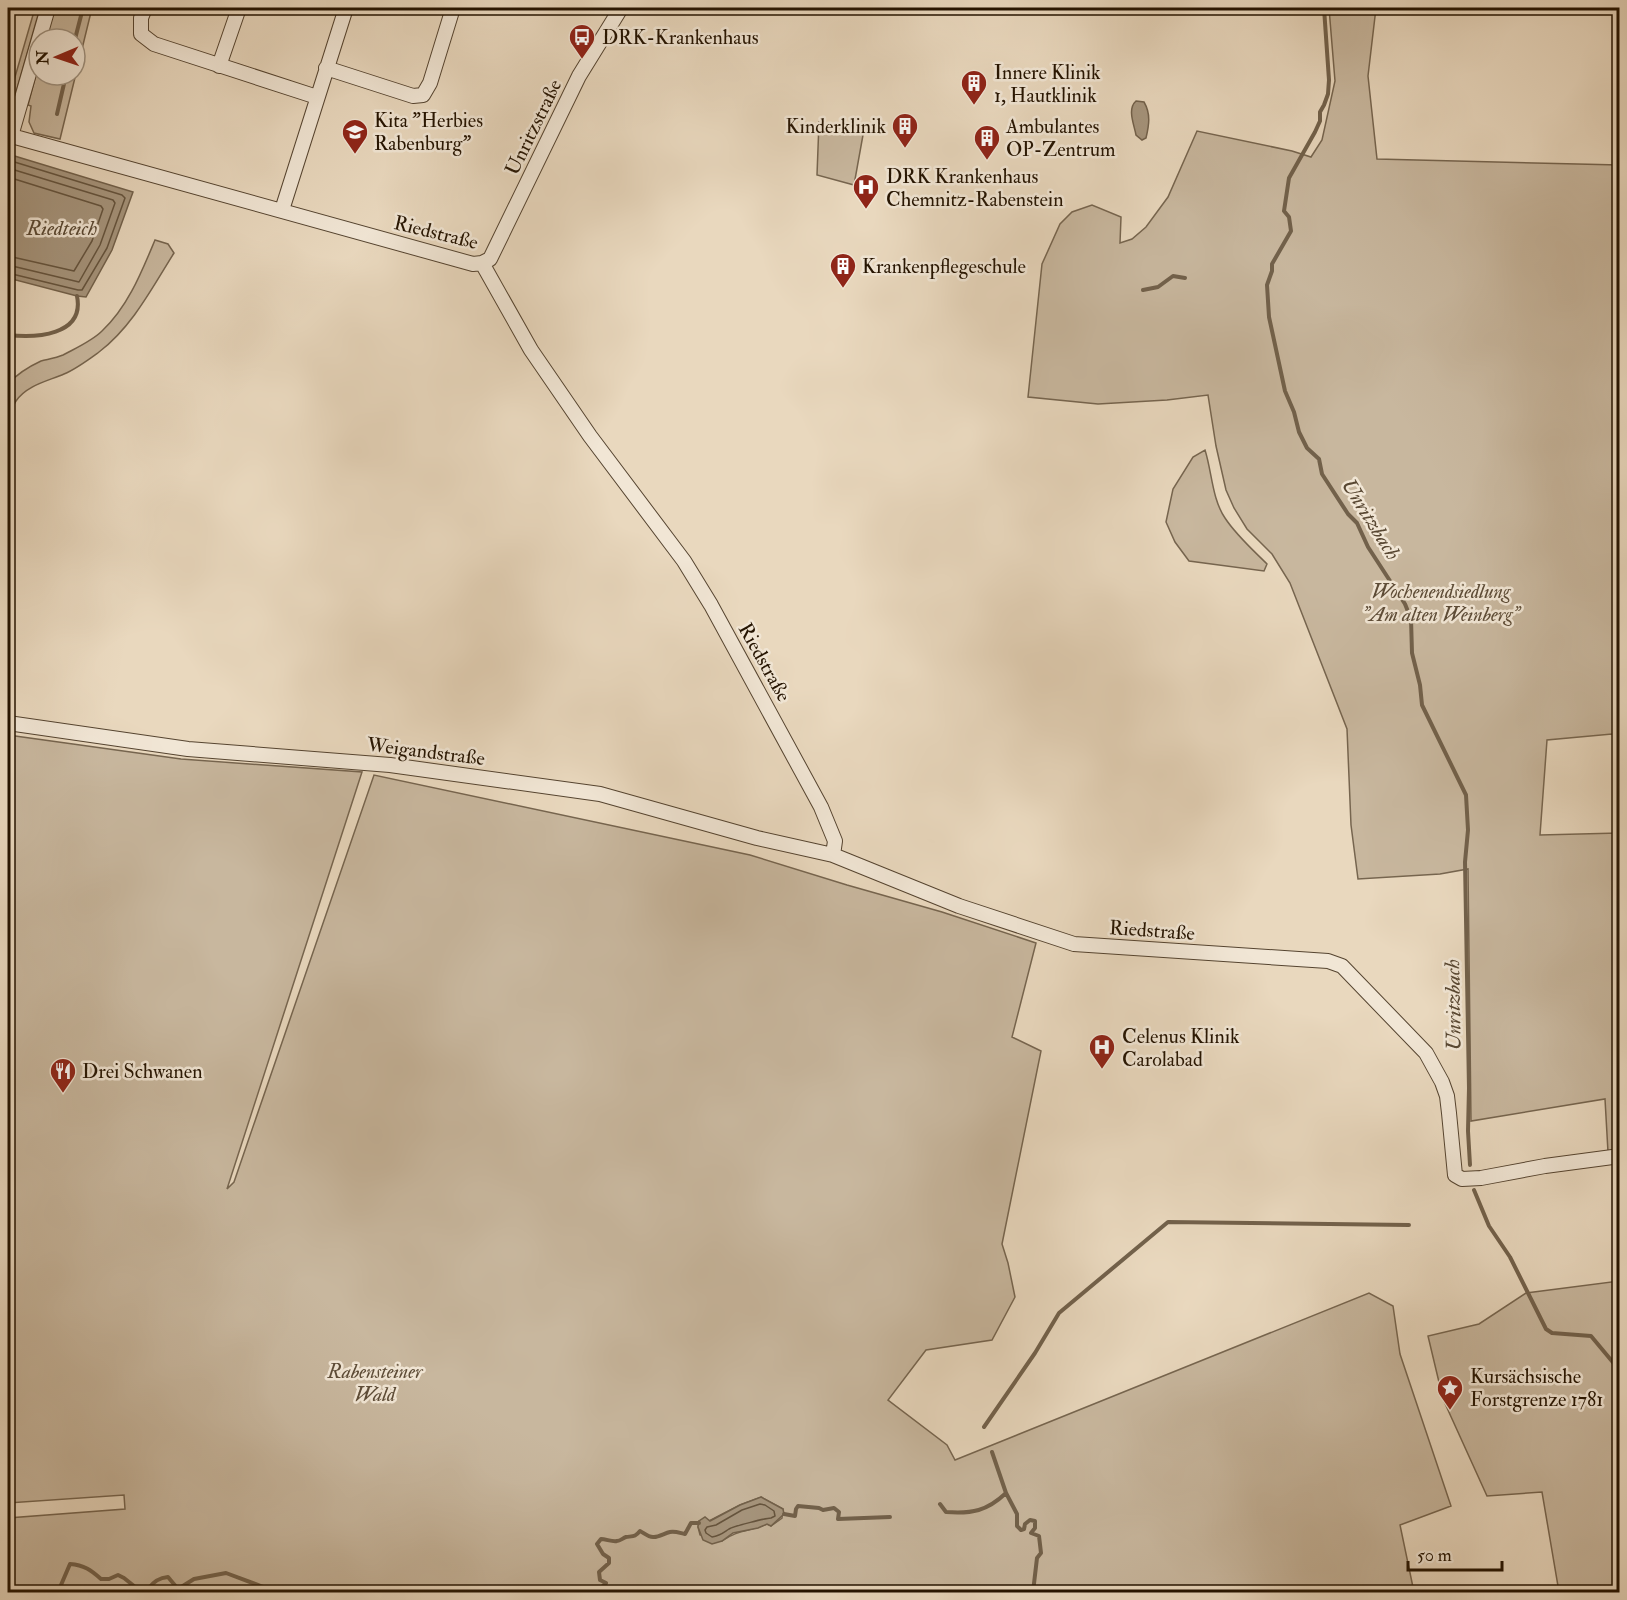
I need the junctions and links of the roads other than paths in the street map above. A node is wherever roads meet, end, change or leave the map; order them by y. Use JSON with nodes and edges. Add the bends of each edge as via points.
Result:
{"nodes":[{"id":1,"x":48,"y":8,"type":"edge"},
{"id":2,"x":145,"y":8,"type":"edge"},
{"id":3,"x":239,"y":8,"type":"edge"},
{"id":4,"x":346,"y":8,"type":"edge"},
{"id":5,"x":453,"y":8,"type":"edge"},
{"id":6,"x":621,"y":8,"type":"edge"},
{"id":7,"x":219,"y":66,"type":"junction"},
{"id":8,"x":326,"y":68,"type":"junction"},
{"id":9,"x":317,"y":97,"type":"junction"},
{"id":10,"x":9,"y":135,"type":"edge"},
{"id":11,"x":282,"y":210,"type":"junction"},
{"id":12,"x":482,"y":263,"type":"junction"},
{"id":13,"x":8,"y":723,"type":"edge"},
{"id":14,"x":833,"y":855,"type":"junction"},
{"id":15,"x":1620,"y":1156,"type":"edge"}],
"edges":[{"from":1,"to":10,"type":"street"},
{"from":2,"to":7,"type":"street","via":[[141,34],[154,44]]},
{"from":3,"to":7,"type":"street"},
{"from":4,"to":8,"type":"street"},
{"from":5,"to":8,"type":"street","via":[[423,95],[412,96]]},
{"from":6,"to":12,"type":"street","name":"Unritzstraße","via":[[579,76],[490,259]]},
{"from":7,"to":9,"type":"street"},
{"from":8,"to":9,"type":"street"},
{"from":9,"to":11,"type":"street"},
{"from":10,"to":11,"type":"street","name":"Riedstraße"},
{"from":11,"to":12,"type":"street","name":"Riedstraße","via":[[473,264]]},
{"from":12,"to":14,"type":"street","name":"Riedstraße","via":[[531,350],[684,561],[711,605],[821,807],[835,841]]},
{"from":13,"to":14,"type":"street","name":"Weigandstraße","via":[[188,749],[390,765],[600,794]]},
{"from":14,"to":15,"type":"street","name":"Riedstraße","via":[[959,906],[1074,945],[1328,961],[1342,966],[1426,1053],[1442,1082],[1455,1175],[1462,1179],[1481,1178]]}]}
